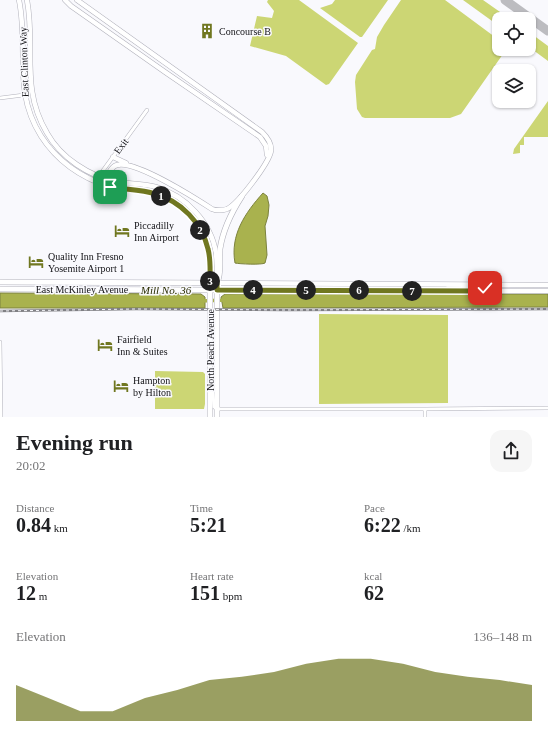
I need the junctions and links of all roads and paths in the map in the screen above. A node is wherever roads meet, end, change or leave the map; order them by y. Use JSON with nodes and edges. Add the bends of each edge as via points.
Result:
{"nodes":[{"id":1,"x":19,"y":0,"type":"edge"},
{"id":2,"x":26,"y":0,"type":"edge"},
{"id":3,"x":65,"y":0,"type":"edge"},
{"id":4,"x":77,"y":0,"type":"edge"},
{"id":5,"x":185,"y":76,"type":"junction"},
{"id":6,"x":180,"y":83,"type":"junction"},
{"id":7,"x":24,"y":95,"type":"junction"},
{"id":8,"x":0,"y":98,"type":"edge"},
{"id":9,"x":147,"y":110,"type":"dead end"},
{"id":10,"x":47,"y":133,"type":"junction"},
{"id":11,"x":113,"y":157,"type":"junction"},
{"id":12,"x":266,"y":163,"type":"junction"},
{"id":13,"x":136,"y":168,"type":"junction"},
{"id":14,"x":99,"y":176,"type":"junction"},
{"id":15,"x":106,"y":178,"type":"junction"},
{"id":16,"x":98,"y":182,"type":"junction"},
{"id":17,"x":242,"y":196,"type":"junction"},
{"id":18,"x":0,"y":282,"type":"edge"},
{"id":19,"x":114,"y":283,"type":"junction"},
{"id":20,"x":210,"y":283,"type":"junction"},
{"id":21,"x":217,"y":283,"type":"junction"},
{"id":22,"x":478,"y":284,"type":"junction"},
{"id":23,"x":536,"y":284,"type":"junction"},
{"id":24,"x":548,"y":285,"type":"edge"},
{"id":25,"x":0,"y":288,"type":"edge"},
{"id":26,"x":63,"y":289,"type":"junction"},
{"id":27,"x":210,"y":290,"type":"junction"},
{"id":28,"x":217,"y":290,"type":"junction"},
{"id":29,"x":435,"y":291,"type":"junction"},
{"id":30,"x":483,"y":291,"type":"junction"},
{"id":31,"x":548,"y":291,"type":"edge"},
{"id":32,"x":0,"y":342,"type":"edge"},
{"id":33,"x":1,"y":385,"type":"edge"},
{"id":34,"x":210,"y":388,"type":"junction"},
{"id":35,"x":548,"y":408,"type":"edge"},
{"id":36,"x":217,"y":409,"type":"junction"},
{"id":37,"x":425,"y":409,"type":"junction"},
{"id":38,"x":1,"y":417,"type":"edge"},
{"id":39,"x":210,"y":417,"type":"edge"},
{"id":40,"x":217,"y":417,"type":"edge"},
{"id":41,"x":425,"y":417,"type":"edge"}],
"edges":[{"from":1,"to":7,"type":"main road","name":"East Clinton Way"},
{"from":2,"to":10,"type":"main road","name":"East Clinton Way","via":[[30,19],[31,92],[37,113]]},
{"from":3,"to":6,"type":"main road"},
{"from":4,"to":5,"type":"main road"},
{"from":5,"to":6,"type":"main road"},
{"from":5,"to":12,"type":"main road","via":[[262,132],[271,147]]},
{"from":6,"to":12,"type":"main road","via":[[260,137],[268,150]]},
{"from":7,"to":8,"type":"street"},
{"from":7,"to":10,"type":"main road","via":[[30,100],[40,126]]},
{"from":7,"to":16,"type":"main road","name":"East Clinton Way","via":[[39,133],[49,146],[74,170]]},
{"from":9,"to":11,"type":"street","name":"Exit"},
{"from":10,"to":14,"type":"main road","name":"East Clinton Way","via":[[73,162]]},
{"from":11,"to":13,"type":"main road"},
{"from":11,"to":14,"type":"street","name":"Exit"},
{"from":12,"to":17,"type":"main road"},
{"from":13,"to":15,"type":"main road","via":[[124,164],[116,165]]},
{"from":13,"to":17,"type":"main road","via":[[215,210],[228,208]]},
{"from":14,"to":15,"type":"main road","name":"East Clinton Way"},
{"from":14,"to":16,"type":"street","name":"Exit"},
{"from":15,"to":16,"type":"main road"},
{"from":15,"to":21,"type":"main road","name":"East Clinton Way","via":[[162,189],[192,208],[205,225],[214,245]]},
{"from":16,"to":20,"type":"main road","name":"East Clinton Way","via":[[118,188],[155,193],[184,210],[197,224],[206,243],[210,261]]},
{"from":17,"to":21,"type":"main road","name":"North Peach Avenue","via":[[225,229],[220,248],[220,276]]},
{"from":18,"to":19,"type":"main road","name":"East McKinley Avenue"},
{"from":19,"to":20,"type":"main road","name":"East McKinley Avenue"},
{"from":19,"to":26,"type":"main road","via":[[108,286]]},
{"from":20,"to":21,"type":"main road","name":"East McKinley Avenue"},
{"from":20,"to":27,"type":"main road","name":"North Peach Avenue"},
{"from":21,"to":22,"type":"main road","name":"East McKinley Avenue"},
{"from":21,"to":28,"type":"main road","name":"North Peach Avenue"},
{"from":22,"to":23,"type":"main road","name":"East McKinley Avenue"},
{"from":22,"to":29,"type":"main road","via":[[474,287]]},
{"from":23,"to":24,"type":"main road","name":"East McKinley Avenue"},
{"from":23,"to":30,"type":"main road","via":[[488,287]]},
{"from":25,"to":26,"type":"main road","name":"East McKinley Avenue"},
{"from":26,"to":27,"type":"main road","name":"East McKinley Avenue"},
{"from":27,"to":28,"type":"main road","name":"East McKinley Avenue"},
{"from":27,"to":34,"type":"main road","name":"North Peach Avenue"},
{"from":28,"to":29,"type":"main road","name":"East McKinley Avenue"},
{"from":28,"to":36,"type":"main road","name":"North Peach Avenue"},
{"from":29,"to":30,"type":"main road","name":"East McKinley Avenue"},
{"from":30,"to":31,"type":"main road","name":"East McKinley Avenue"},
{"from":32,"to":33,"type":"street"},
{"from":33,"to":38,"type":"street"},
{"from":34,"to":36,"type":"street","via":[[214,407]]},
{"from":34,"to":39,"type":"main road","name":"North Peach Avenue"},
{"from":35,"to":37,"type":"street"},
{"from":36,"to":37,"type":"street"},
{"from":36,"to":40,"type":"main road","name":"North Peach Avenue"},
{"from":37,"to":41,"type":"street"}]}
